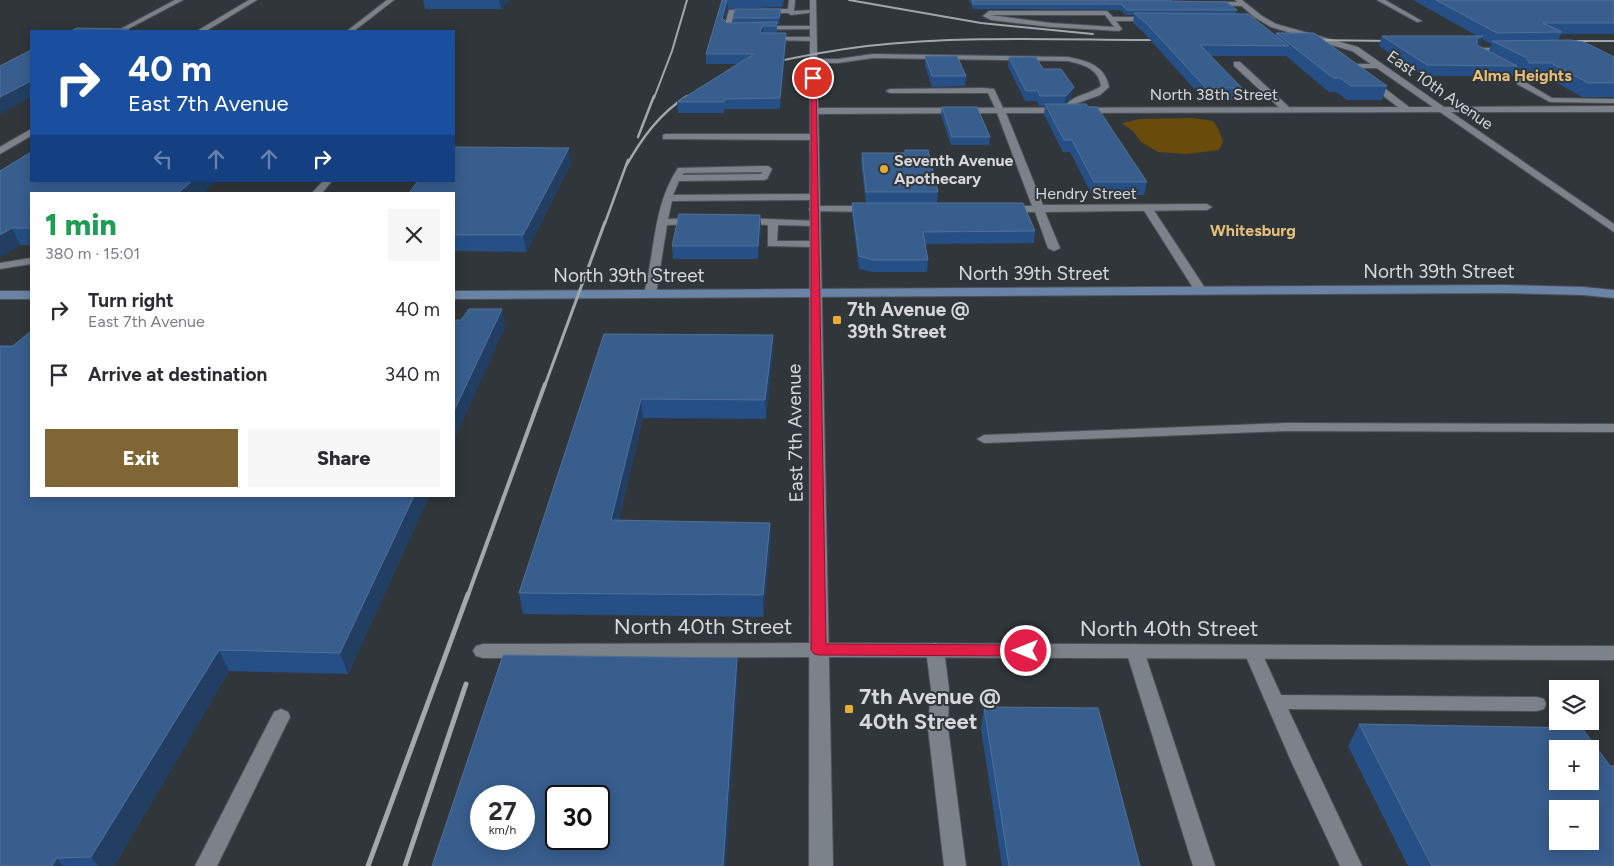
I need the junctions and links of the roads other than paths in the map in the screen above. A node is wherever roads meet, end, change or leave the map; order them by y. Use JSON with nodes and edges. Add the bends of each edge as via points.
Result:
{"nodes":[{"id":1,"x":180,"y":0,"type":"edge"},
{"id":2,"x":254,"y":0,"type":"edge"},
{"id":3,"x":391,"y":0,"type":"edge"},
{"id":4,"x":792,"y":0,"type":"edge"},
{"id":5,"x":813,"y":0,"type":"edge"},
{"id":6,"x":1380,"y":0,"type":"edge"},
{"id":7,"x":1241,"y":2,"type":"edge"},
{"id":8,"x":1208,"y":4,"type":"edge"},
{"id":9,"x":791,"y":11,"type":"junction"},
{"id":10,"x":812,"y":12,"type":"junction"},
{"id":11,"x":1111,"y":19,"type":"junction"},
{"id":12,"x":1159,"y":19,"type":"edge"},
{"id":13,"x":1244,"y":20,"type":"edge"},
{"id":14,"x":1262,"y":20,"type":"junction"},
{"id":15,"x":1419,"y":21,"type":"dead end"},
{"id":16,"x":813,"y":28,"type":"junction"},
{"id":17,"x":122,"y":30,"type":"edge"},
{"id":18,"x":203,"y":30,"type":"edge"},
{"id":19,"x":351,"y":30,"type":"edge"},
{"id":20,"x":813,"y":38,"type":"junction"},
{"id":21,"x":764,"y":39,"type":"edge"},
{"id":22,"x":1512,"y":49,"type":"edge"},
{"id":23,"x":813,"y":62,"type":"junction"},
{"id":24,"x":1237,"y":64,"type":"edge"},
{"id":25,"x":1378,"y":66,"type":"junction"},
{"id":26,"x":890,"y":90,"type":"dead end"},
{"id":27,"x":1614,"y":101,"type":"edge"},
{"id":28,"x":1286,"y":109,"type":"junction"},
{"id":29,"x":1406,"y":109,"type":"junction"},
{"id":30,"x":1441,"y":109,"type":"junction"},
{"id":31,"x":1614,"y":109,"type":"edge"},
{"id":32,"x":1000,"y":110,"type":"junction"},
{"id":33,"x":1072,"y":110,"type":"junction"},
{"id":34,"x":814,"y":111,"type":"junction"},
{"id":35,"x":30,"y":133,"type":"edge"},
{"id":36,"x":666,"y":137,"type":"dead end"},
{"id":37,"x":814,"y":137,"type":"junction"},
{"id":38,"x":0,"y":151,"type":"edge"},
{"id":39,"x":677,"y":178,"type":"junction"},
{"id":40,"x":327,"y":182,"type":"edge"},
{"id":41,"x":318,"y":192,"type":"edge"},
{"id":42,"x":814,"y":197,"type":"junction"},
{"id":43,"x":668,"y":198,"type":"junction"},
{"id":44,"x":1207,"y":208,"type":"dead end"},
{"id":45,"x":814,"y":209,"type":"junction"},
{"id":46,"x":885,"y":209,"type":"edge"},
{"id":47,"x":999,"y":209,"type":"edge"},
{"id":48,"x":1148,"y":209,"type":"junction"},
{"id":49,"x":1037,"y":210,"type":"junction"},
{"id":50,"x":736,"y":221,"type":"edge"},
{"id":51,"x":773,"y":221,"type":"junction"},
{"id":52,"x":662,"y":222,"type":"junction"},
{"id":53,"x":708,"y":222,"type":"edge"},
{"id":54,"x":814,"y":223,"type":"junction"},
{"id":55,"x":1614,"y":229,"type":"edge"},
{"id":56,"x":815,"y":244,"type":"junction"},
{"id":57,"x":1054,"y":248,"type":"dead end"},
{"id":58,"x":30,"y":261,"type":"edge"},
{"id":59,"x":0,"y":266,"type":"edge"},
{"id":60,"x":1201,"y":291,"type":"junction"},
{"id":61,"x":815,"y":293,"type":"junction"},
{"id":62,"x":650,"y":294,"type":"junction"},
{"id":63,"x":1614,"y":294,"type":"edge"},
{"id":64,"x":0,"y":295,"type":"edge"},
{"id":65,"x":30,"y":295,"type":"edge"},
{"id":66,"x":455,"y":295,"type":"edge"},
{"id":67,"x":1614,"y":428,"type":"edge"},
{"id":68,"x":984,"y":439,"type":"dead end"},
{"id":69,"x":819,"y":650,"type":"junction"},
{"id":70,"x":935,"y":650,"type":"junction"},
{"id":71,"x":483,"y":651,"type":"dead end"},
{"id":72,"x":1135,"y":651,"type":"junction"},
{"id":73,"x":1253,"y":652,"type":"junction"},
{"id":74,"x":1614,"y":653,"type":"edge"},
{"id":75,"x":1276,"y":702,"type":"junction"},
{"id":76,"x":1537,"y":704,"type":"dead end"},
{"id":77,"x":281,"y":717,"type":"dead end"},
{"id":78,"x":206,"y":866,"type":"edge"},
{"id":79,"x":821,"y":866,"type":"edge"},
{"id":80,"x":955,"y":866,"type":"edge"},
{"id":81,"x":1204,"y":866,"type":"edge"},
{"id":82,"x":1351,"y":866,"type":"edge"}],
"edges":[{"from":1,"to":17,"type":"lane"},
{"from":2,"to":18,"type":"street"},
{"from":3,"to":19,"type":"street"},
{"from":4,"to":9,"type":"lane"},
{"from":5,"to":10,"type":"street","name":"East 7th Avenue"},
{"from":6,"to":15,"type":"street"},
{"from":7,"to":8,"type":"lane"},
{"from":7,"to":14,"type":"street","name":"East 10th Avenue"},
{"from":9,"to":10,"type":"lane"},
{"from":9,"to":16,"type":"lane","via":[[731,11],[727,28]]},
{"from":10,"to":16,"type":"street","name":"East 7th Avenue"},
{"from":11,"to":11,"type":"lane","via":[[1107,13],[989,13],[986,16],[1042,24],[1119,29]]},
{"from":11,"to":12,"type":"lane"},
{"from":13,"to":14,"type":"lane"},
{"from":14,"to":25,"type":"street","name":"East 10th Avenue","via":[[1287,30],[1346,44]]},
{"from":16,"to":20,"type":"street","name":"East 7th Avenue"},
{"from":20,"to":21,"type":"lane"},
{"from":20,"to":23,"type":"street","name":"East 7th Avenue"},
{"from":22,"to":27,"type":"lane","via":[[1477,50],[1477,53],[1518,74],[1520,82],[1550,100]]},
{"from":23,"to":33,"type":"lane","via":[[873,56],[1068,59],[1097,68],[1104,77],[1105,87],[1072,102]]},
{"from":23,"to":34,"type":"street","name":"East 7th Avenue"},
{"from":24,"to":28,"type":"lane"},
{"from":25,"to":29,"type":"lane","via":[[1350,66]]},
{"from":25,"to":30,"type":"street","name":"East 10th Avenue"},
{"from":26,"to":32,"type":"lane","via":[[991,91]]},
{"from":28,"to":29,"type":"street","name":"North 38th Street"},
{"from":28,"to":33,"type":"street","name":"North 38th Street"},
{"from":29,"to":30,"type":"street","name":"North 38th Street"},
{"from":30,"to":31,"type":"street","name":"North 38th Street"},
{"from":30,"to":55,"type":"street","name":"East 10th Avenue"},
{"from":32,"to":33,"type":"street","name":"North 38th Street"},
{"from":32,"to":34,"type":"street","name":"North 38th Street"},
{"from":32,"to":49,"type":"street"},
{"from":34,"to":37,"type":"street","name":"East 7th Avenue"},
{"from":35,"to":38,"type":"street"},
{"from":36,"to":37,"type":"street"},
{"from":37,"to":42,"type":"street","name":"East 7th Avenue"},
{"from":39,"to":39,"type":"lane","via":[[764,177],[768,169],[681,170]]},
{"from":39,"to":43,"type":"lane"},
{"from":40,"to":41,"type":"lane"},
{"from":42,"to":43,"type":"lane"},
{"from":42,"to":45,"type":"street","name":"East 7th Avenue"},
{"from":43,"to":52,"type":"lane"},
{"from":44,"to":48,"type":"street","name":"Hendry Street"},
{"from":45,"to":46,"type":"street"},
{"from":45,"to":54,"type":"street","name":"East 7th Avenue"},
{"from":47,"to":49,"type":"street","name":"Hendry Street"},
{"from":48,"to":49,"type":"street","name":"Hendry Street"},
{"from":48,"to":60,"type":"lane"},
{"from":49,"to":57,"type":"street"},
{"from":50,"to":51,"type":"lane"},
{"from":51,"to":54,"type":"lane"},
{"from":51,"to":56,"type":"lane","via":[[772,244]]},
{"from":52,"to":53,"type":"lane"},
{"from":52,"to":62,"type":"lane"},
{"from":54,"to":56,"type":"street","name":"East 7th Avenue"},
{"from":56,"to":61,"type":"street","name":"East 7th Avenue"},
{"from":58,"to":59,"type":"lane"},
{"from":60,"to":61,"type":"main road","name":"North 39th Street"},
{"from":60,"to":63,"type":"main road","name":"North 39th Street","via":[[1512,289]]},
{"from":61,"to":62,"type":"main road","name":"North 39th Street"},
{"from":61,"to":69,"type":"street","name":"East 7th Avenue"},
{"from":62,"to":66,"type":"main road","name":"North 39th Street"},
{"from":64,"to":65,"type":"main road"},
{"from":67,"to":68,"type":"lane","via":[[1286,427]]},
{"from":69,"to":70,"type":"street","name":"North 40th Street"},
{"from":69,"to":71,"type":"street","name":"North 40th Street"},
{"from":69,"to":79,"type":"street","name":"East 7th Avenue"},
{"from":70,"to":72,"type":"street","name":"North 40th Street"},
{"from":70,"to":80,"type":"lane","via":[[940,690],[938,728]]},
{"from":72,"to":73,"type":"street","name":"North 40th Street"},
{"from":72,"to":81,"type":"lane"},
{"from":73,"to":74,"type":"street","name":"North 40th Street"},
{"from":73,"to":75,"type":"lane"},
{"from":75,"to":76,"type":"lane"},
{"from":75,"to":82,"type":"lane"},
{"from":77,"to":78,"type":"lane"}]}
